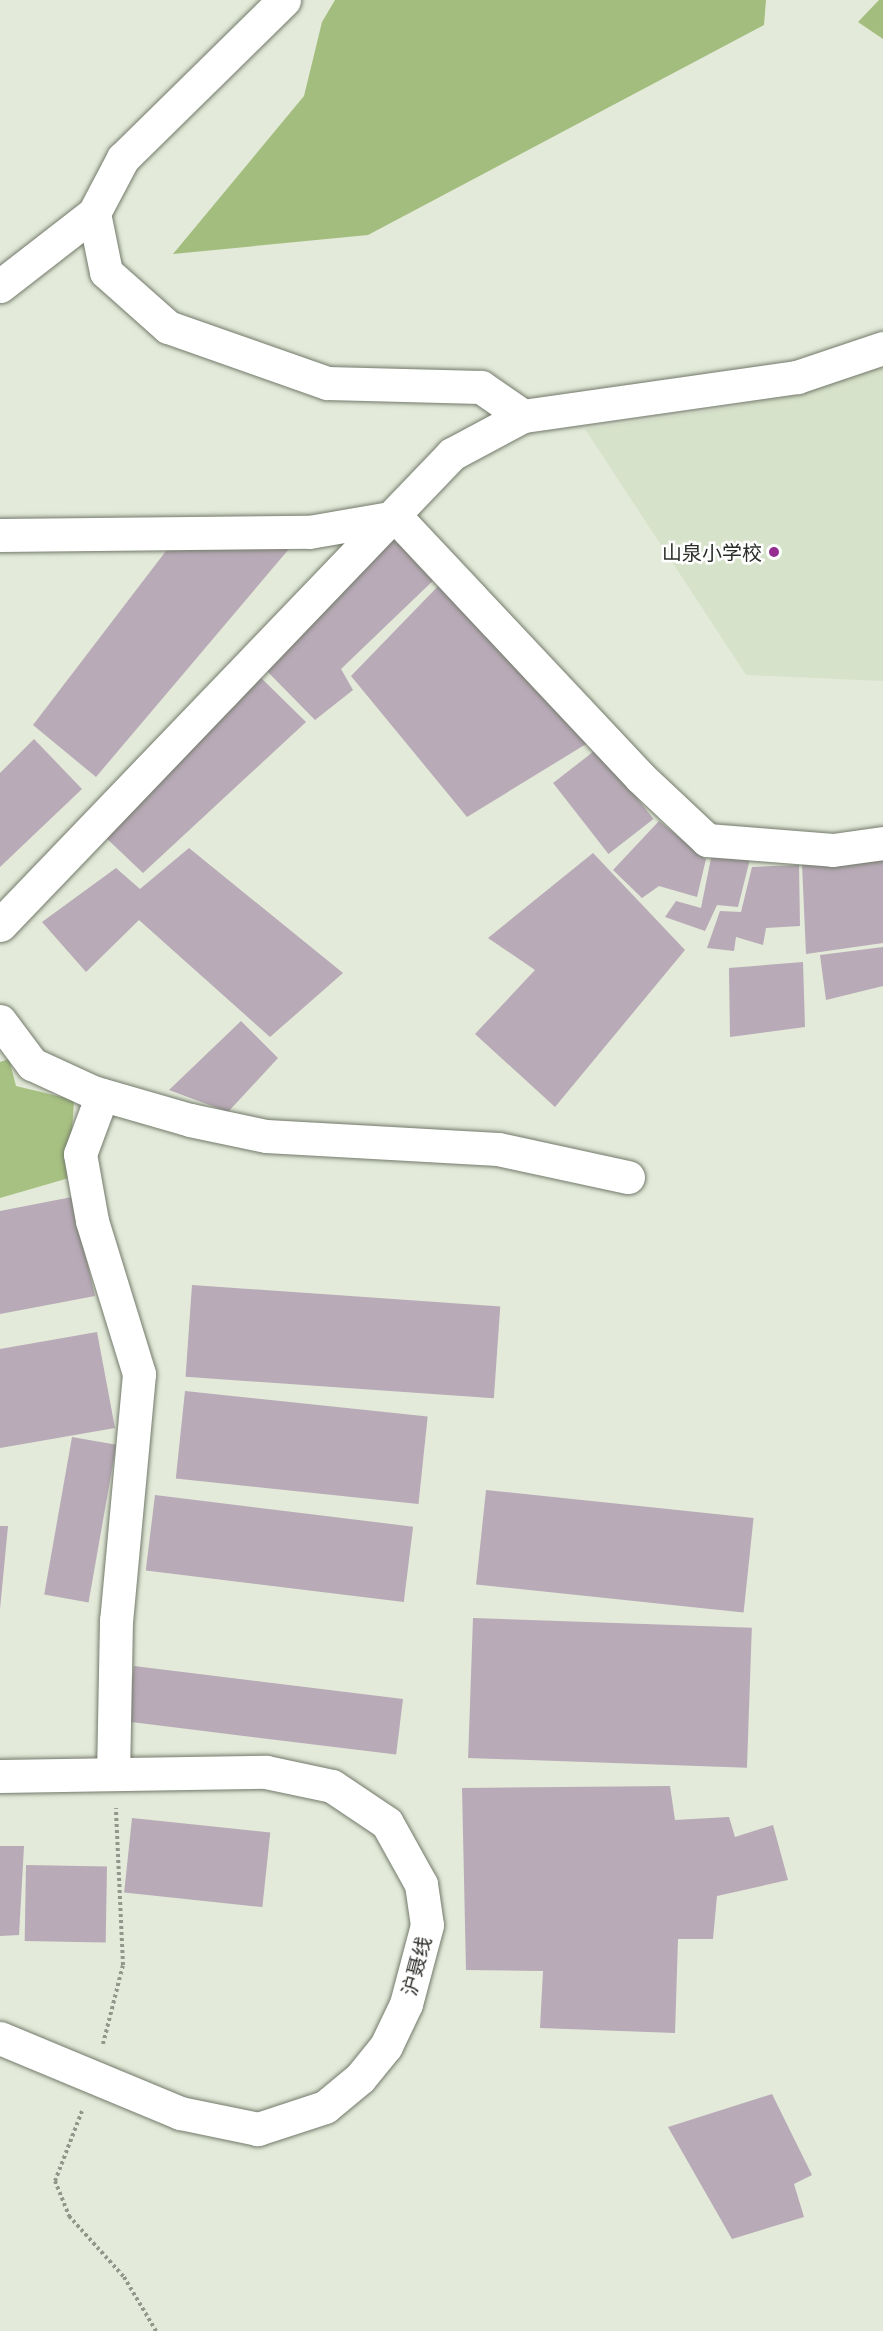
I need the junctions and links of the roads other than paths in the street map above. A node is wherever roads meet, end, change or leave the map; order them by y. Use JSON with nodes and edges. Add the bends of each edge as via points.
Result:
{"nodes":[{"id":1,"x":284,"y":0,"type":"edge"},
{"id":2,"x":94,"y":213,"type":"junction"},
{"id":3,"x":0,"y":286,"type":"edge"},
{"id":4,"x":883,"y":348,"type":"edge"},
{"id":5,"x":523,"y":416,"type":"junction"},
{"id":6,"x":396,"y":517,"type":"junction"},
{"id":7,"x":0,"y":535,"type":"edge"},
{"id":8,"x":883,"y":843,"type":"edge"},
{"id":9,"x":0,"y":925,"type":"edge"},
{"id":10,"x":0,"y":1021,"type":"edge"},
{"id":11,"x":102,"y":1095,"type":"junction"},
{"id":12,"x":628,"y":1177,"type":"dead end"},
{"id":13,"x":113,"y":1773,"type":"junction"},
{"id":14,"x":0,"y":1776,"type":"edge"},
{"id":15,"x":0,"y":2038,"type":"edge"}],
"edges":[{"from":1,"to":2,"type":"main road","via":[[123,158]]},
{"from":2,"to":3,"type":"main road"},
{"from":2,"to":5,"type":"main road","via":[[106,272],[168,327],[327,383],[481,387]]},
{"from":4,"to":5,"type":"main road","via":[[797,377]]},
{"from":5,"to":6,"type":"main road","via":[[452,454]]},
{"from":6,"to":7,"type":"main road","via":[[309,532]]},
{"from":6,"to":8,"type":"main road","via":[[640,777],[707,840],[833,850]]},
{"from":6,"to":9,"type":"main road"},
{"from":10,"to":11,"type":"main road","via":[[32,1064]]},
{"from":11,"to":12,"type":"main road","via":[[266,1136],[498,1149]]},
{"from":11,"to":13,"type":"main road","via":[[81,1154],[92,1221],[139,1374],[116,1620]]},
{"from":13,"to":14,"type":"main road","name":"沪聂线"},
{"from":13,"to":15,"type":"main road","name":"沪聂线","via":[[266,1772],[332,1786],[387,1823],[421,1884],[427,1925],[406,2004],[386,2046],[360,2078],[324,2107],[258,2129],[180,2113]]}]}
